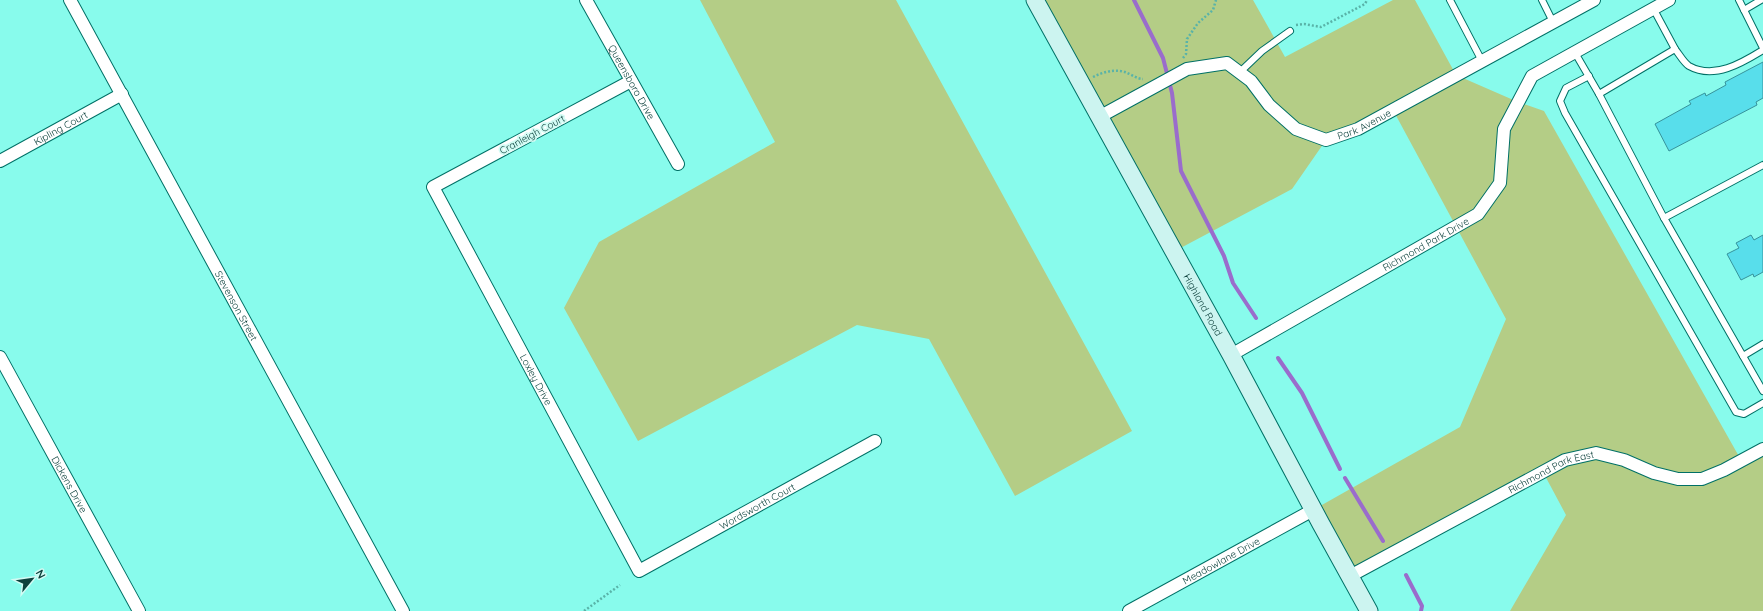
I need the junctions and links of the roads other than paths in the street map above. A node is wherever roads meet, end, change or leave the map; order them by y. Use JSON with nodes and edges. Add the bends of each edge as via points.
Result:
{"nodes":[{"id":1,"x":70,"y":0,"type":"edge"},
{"id":2,"x":586,"y":0,"type":"edge"},
{"id":3,"x":1035,"y":0,"type":"edge"},
{"id":4,"x":1450,"y":0,"type":"edge"},
{"id":5,"x":1542,"y":0,"type":"edge"},
{"id":6,"x":1594,"y":0,"type":"edge"},
{"id":7,"x":1669,"y":0,"type":"edge"},
{"id":8,"x":1738,"y":0,"type":"edge"},
{"id":9,"x":1761,"y":0,"type":"edge"},
{"id":10,"x":1653,"y":8,"type":"junction"},
{"id":11,"x":1744,"y":10,"type":"junction"},
{"id":12,"x":1553,"y":22,"type":"junction"},
{"id":13,"x":1290,"y":31,"type":"road end"},
{"id":14,"x":1675,"y":49,"type":"junction"},
{"id":15,"x":1763,"y":49,"type":"edge"},
{"id":16,"x":1574,"y":51,"type":"junction"},
{"id":17,"x":1482,"y":61,"type":"junction"},
{"id":18,"x":1240,"y":72,"type":"junction"},
{"id":19,"x":1589,"y":76,"type":"junction"},
{"id":20,"x":631,"y":81,"type":"junction"},
{"id":21,"x":122,"y":94,"type":"junction"},
{"id":22,"x":1599,"y":94,"type":"junction"},
{"id":23,"x":1099,"y":117,"type":"junction"},
{"id":24,"x":0,"y":161,"type":"edge"},
{"id":25,"x":678,"y":164,"type":"dead end"},
{"id":26,"x":1763,"y":165,"type":"edge"},
{"id":27,"x":433,"y":187,"type":"joint"},
{"id":28,"x":1664,"y":218,"type":"junction"},
{"id":29,"x":1763,"y":344,"type":"edge"},
{"id":30,"x":1231,"y":355,"type":"junction"},
{"id":31,"x":1743,"y":356,"type":"junction"},
{"id":32,"x":0,"y":357,"type":"edge"},
{"id":33,"x":1763,"y":391,"type":"edge"},
{"id":34,"x":1763,"y":403,"type":"edge"},
{"id":35,"x":875,"y":441,"type":"dead end"},
{"id":36,"x":1763,"y":449,"type":"edge"},
{"id":37,"x":1313,"y":510,"type":"junction"},
{"id":38,"x":640,"y":571,"type":"joint"},
{"id":39,"x":1350,"y":576,"type":"junction"},
{"id":40,"x":139,"y":611,"type":"edge"},
{"id":41,"x":403,"y":611,"type":"edge"},
{"id":42,"x":1129,"y":611,"type":"edge"},
{"id":43,"x":1369,"y":611,"type":"edge"}],
"edges":[{"from":1,"to":21,"type":"street","name":"Stevenson Street"},
{"from":2,"to":20,"type":"street","name":"Queensboro Drive"},
{"from":3,"to":23,"type":"street","name":"Highland Road"},
{"from":4,"to":17,"type":"lane"},
{"from":5,"to":12,"type":"lane"},
{"from":6,"to":12,"type":"street","name":"Park Avenue"},
{"from":7,"to":10,"type":"street","name":"Richmond Park Drive"},
{"from":8,"to":11,"type":"lane"},
{"from":9,"to":11,"type":"lane"},
{"from":10,"to":14,"type":"lane"},
{"from":10,"to":16,"type":"street","name":"Richmond Park Drive"},
{"from":11,"to":15,"type":"lane"},
{"from":12,"to":17,"type":"street","name":"Park Avenue"},
{"from":13,"to":18,"type":"lane","via":[[1262,51]]},
{"from":14,"to":15,"type":"lane","via":[[1688,66],[1706,71],[1720,70],[1740,63]]},
{"from":14,"to":22,"type":"lane"},
{"from":16,"to":19,"type":"lane"},
{"from":16,"to":30,"type":"street","name":"Richmond Park Drive","via":[[1532,76],[1504,129],[1500,183],[1478,214]]},
{"from":17,"to":18,"type":"street","name":"Park Avenue","via":[[1358,129],[1326,140],[1296,129],[1269,105],[1251,81]]},
{"from":18,"to":23,"type":"street","name":"Park Avenue","via":[[1227,63],[1182,65],[1151,82]]},
{"from":19,"to":22,"type":"lane"},
{"from":19,"to":34,"type":"lane","via":[[1566,88],[1560,101],[1564,113],[1736,412],[1744,414]]},
{"from":20,"to":25,"type":"street","name":"Queensboro Drive"},
{"from":20,"to":27,"type":"street","name":"Cranleigh Court"},
{"from":21,"to":24,"type":"street","name":"Kipling Court"},
{"from":21,"to":41,"type":"street","name":"Stevenson Street"},
{"from":22,"to":28,"type":"lane"},
{"from":23,"to":30,"type":"street","name":"Highland Road"},
{"from":26,"to":28,"type":"lane"},
{"from":27,"to":38,"type":"street","name":"Loxley Drive"},
{"from":28,"to":31,"type":"lane"},
{"from":29,"to":31,"type":"lane"},
{"from":30,"to":37,"type":"street","name":"Highland Road"},
{"from":31,"to":33,"type":"lane"},
{"from":32,"to":40,"type":"street","name":"Dickens Drive"},
{"from":35,"to":38,"type":"street","name":"Wordsworth Court"},
{"from":36,"to":39,"type":"street","name":"Richmond Park East","via":[[1702,479],[1678,479],[1596,453],[1565,460]]},
{"from":37,"to":39,"type":"street","name":"Highland Road"},
{"from":37,"to":42,"type":"street","name":"Meadowlane Drive"},
{"from":39,"to":43,"type":"street","name":"Highland Road"}]}
